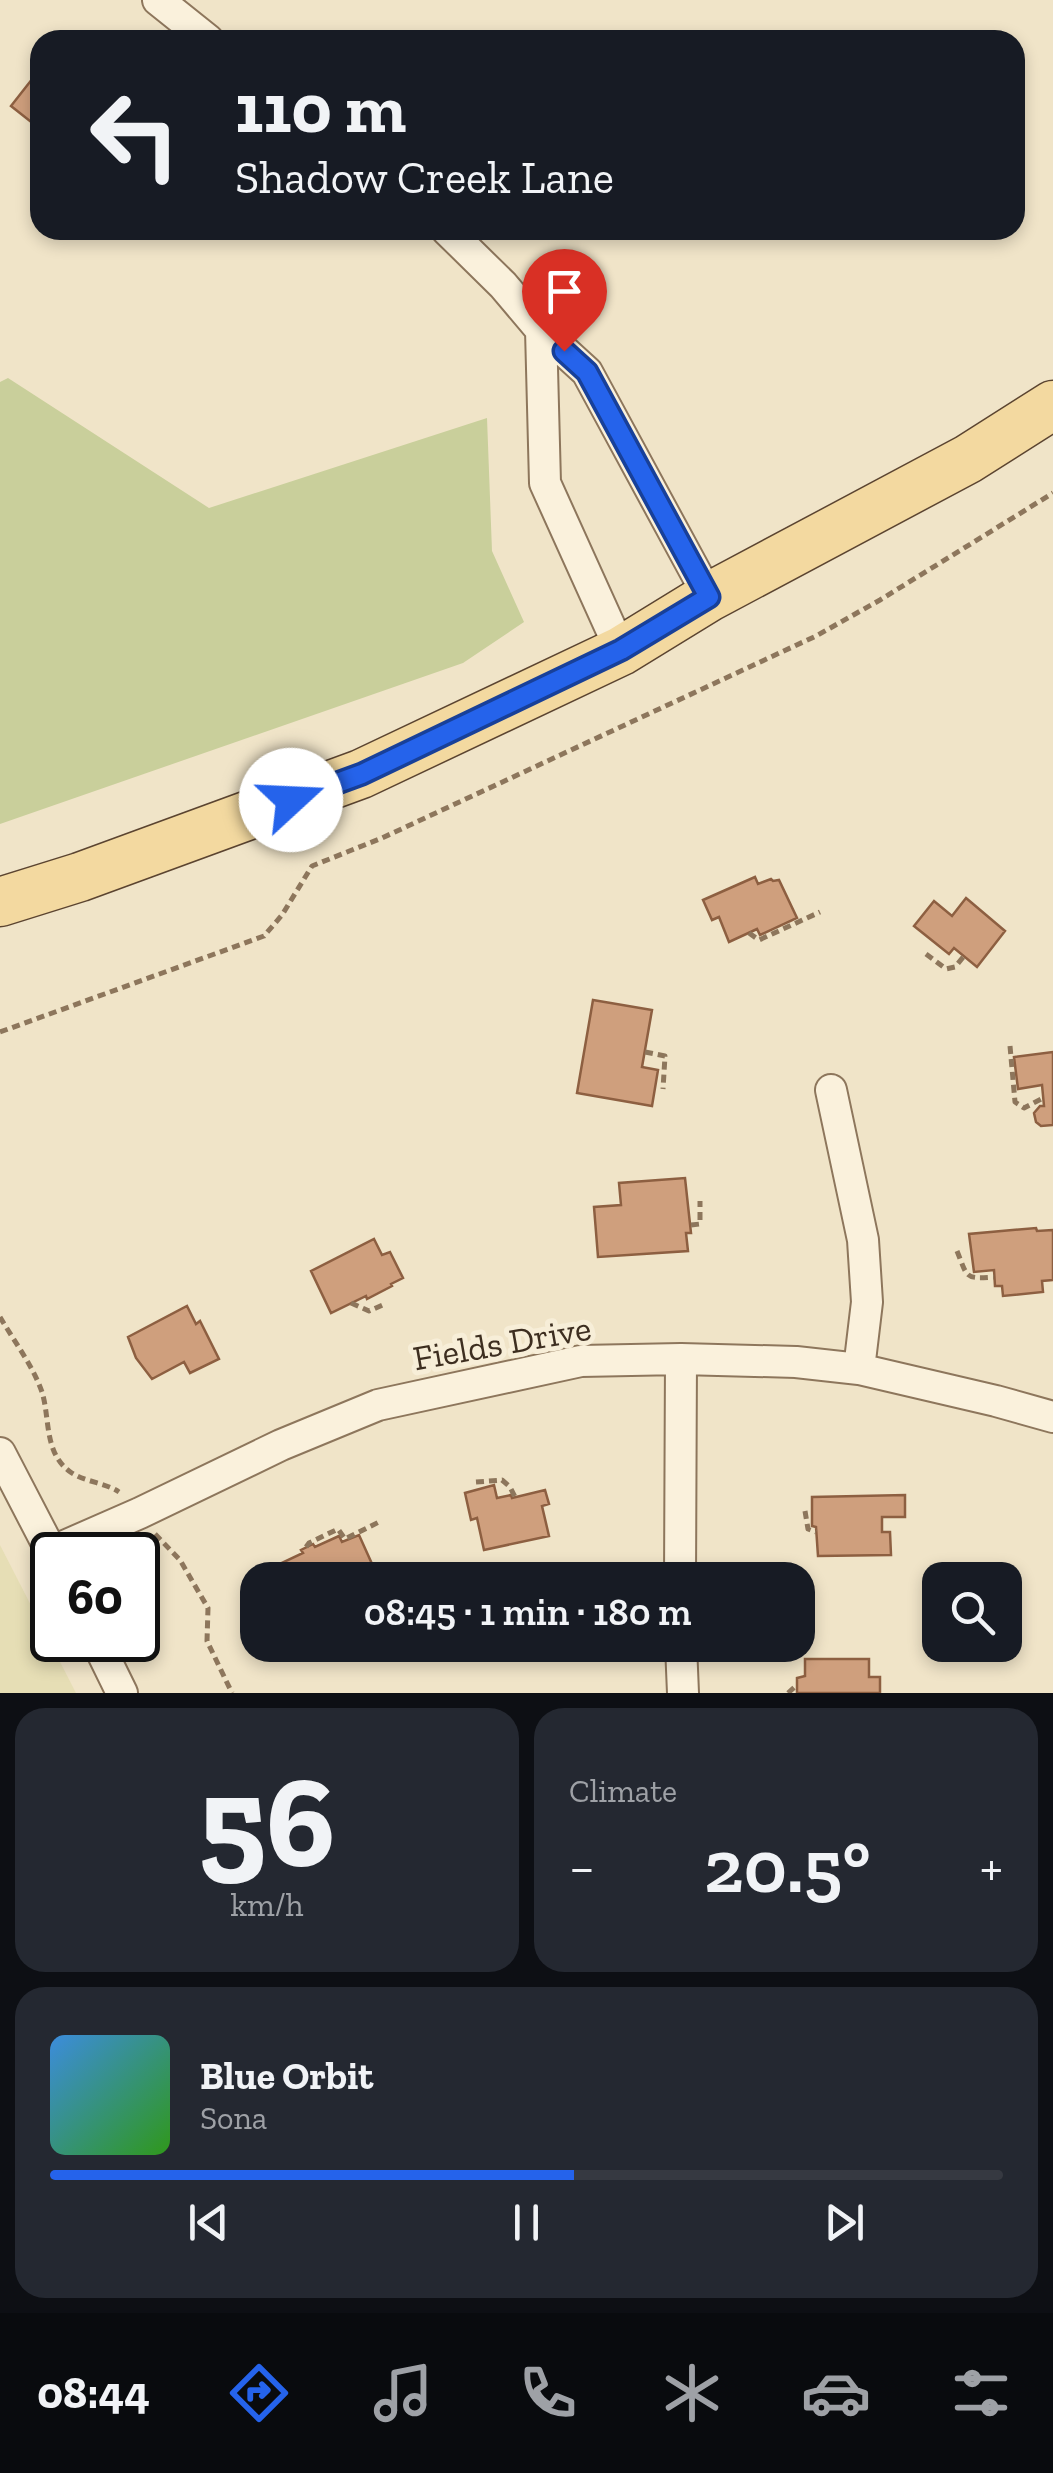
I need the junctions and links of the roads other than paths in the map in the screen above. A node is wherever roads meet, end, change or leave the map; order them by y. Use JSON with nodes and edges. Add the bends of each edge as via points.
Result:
{"nodes":[{"id":1,"x":158,"y":0,"type":"edge"},
{"id":2,"x":196,"y":30,"type":"edge"},
{"id":3,"x":457,"y":240,"type":"edge"},
{"id":4,"x":541,"y":330,"type":"junction"},
{"id":5,"x":1053,"y":406,"type":"edge"},
{"id":6,"x":709,"y":597,"type":"junction"},
{"id":7,"x":621,"y":650,"type":"junction"},
{"id":8,"x":0,"y":902,"type":"edge"},
{"id":9,"x":831,"y":1090,"type":"dead end"},
{"id":10,"x":681,"y":1359,"type":"junction"},
{"id":11,"x":858,"y":1369,"type":"junction"},
{"id":12,"x":1053,"y":1417,"type":"edge"},
{"id":13,"x":0,"y":1453,"type":"edge"},
{"id":14,"x":41,"y":1532,"type":"edge"},
{"id":15,"x":98,"y":1532,"type":"edge"},
{"id":16,"x":680,"y":1562,"type":"edge"},
{"id":17,"x":107,"y":1662,"type":"edge"},
{"id":18,"x":682,"y":1662,"type":"edge"},
{"id":19,"x":122,"y":1693,"type":"edge"},
{"id":20,"x":684,"y":1693,"type":"edge"}],
"edges":[{"from":1,"to":2,"type":"street"},
{"from":3,"to":4,"type":"street"},
{"from":4,"to":6,"type":"street","via":[[587,372]]},
{"from":4,"to":7,"type":"street","via":[[545,483]]},
{"from":5,"to":6,"type":"main road","via":[[968,459]]},
{"from":6,"to":7,"type":"main road"},
{"from":7,"to":8,"type":"main road","via":[[362,774]]},
{"from":9,"to":11,"type":"street","via":[[863,1240],[866,1302]]},
{"from":10,"to":11,"type":"street","name":"Fields Drive"},
{"from":10,"to":15,"type":"street","name":"Fields Drive","via":[[581,1361],[378,1405]]},
{"from":10,"to":16,"type":"street"},
{"from":11,"to":12,"type":"street","name":"Fields Drive"},
{"from":13,"to":14,"type":"street"},
{"from":17,"to":19,"type":"street"},
{"from":18,"to":20,"type":"street"}]}
